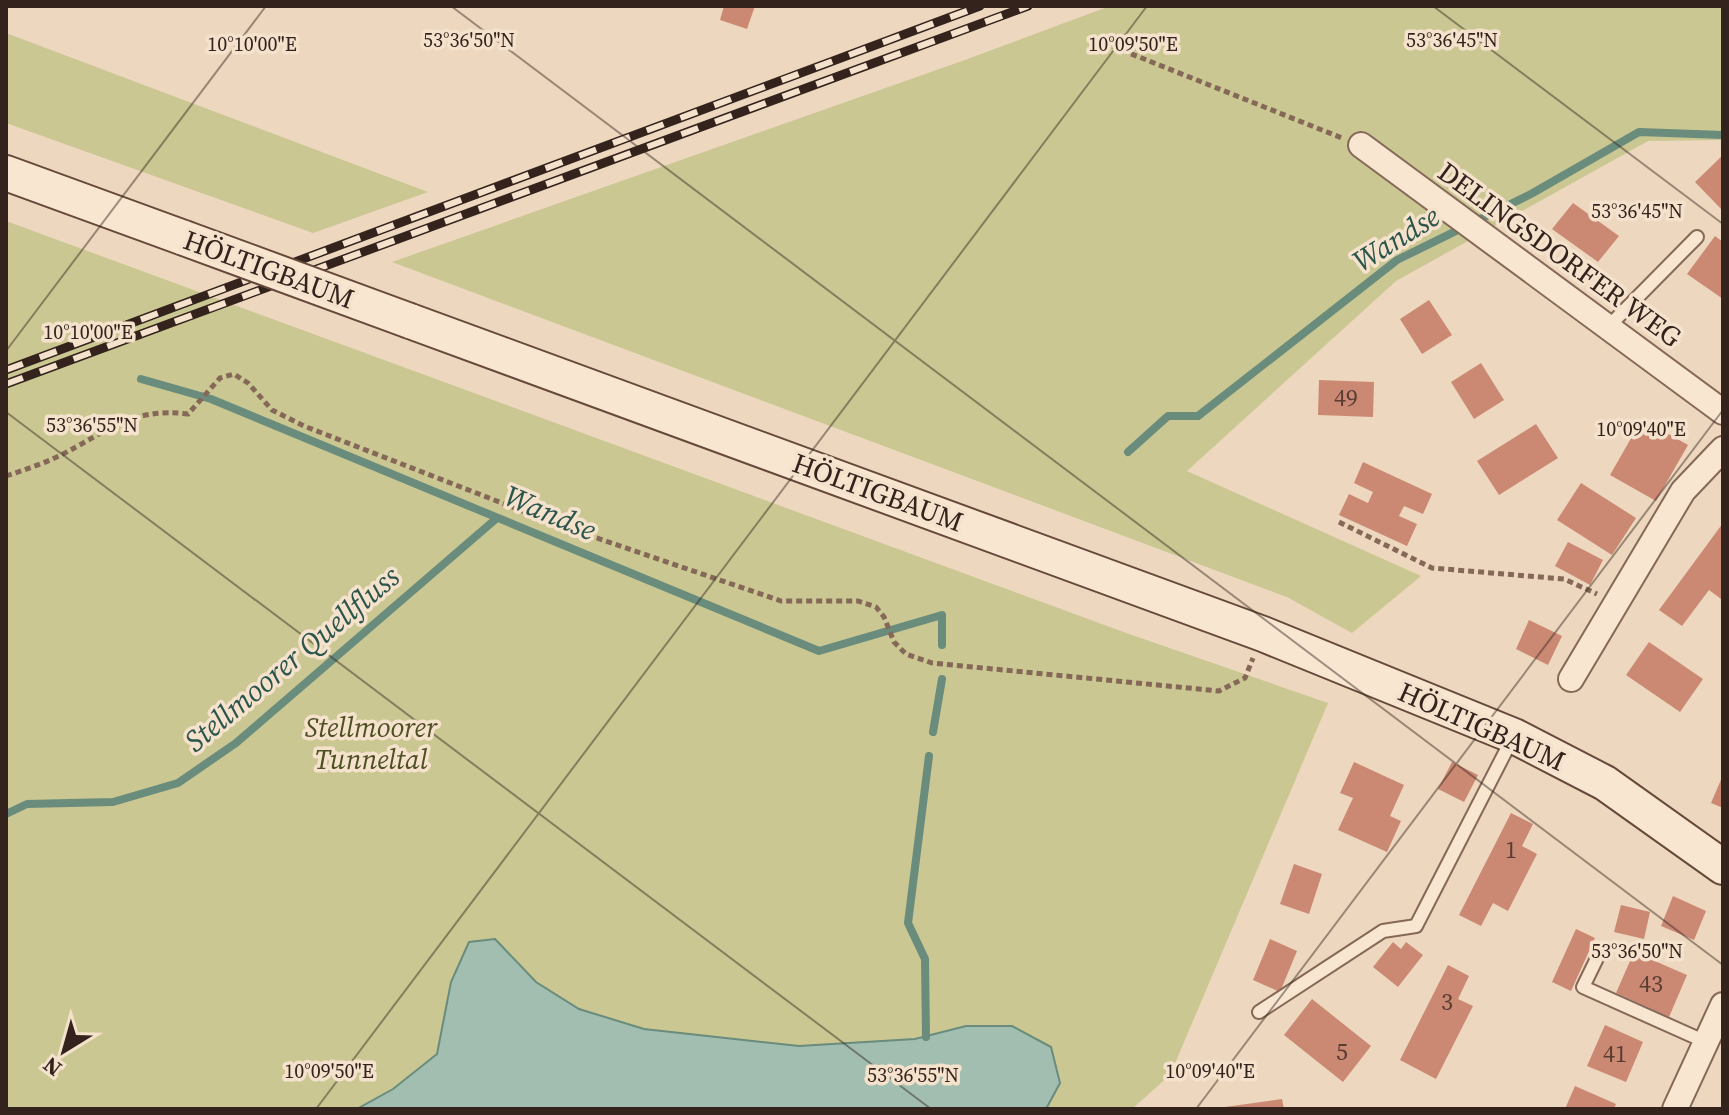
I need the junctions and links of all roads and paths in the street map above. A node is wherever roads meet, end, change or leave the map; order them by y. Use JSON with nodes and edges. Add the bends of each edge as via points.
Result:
{"nodes":[{"id":1,"x":1094,"y":39,"type":"dead end"},
{"id":2,"x":1361,"y":145,"type":"joint"},
{"id":3,"x":6,"y":173,"type":"edge"},
{"id":4,"x":1697,"y":237,"type":"dead end"},
{"id":5,"x":1608,"y":327,"type":"junction"},
{"id":6,"x":1723,"y":412,"type":"edge"},
{"id":7,"x":1723,"y":449,"type":"edge"},
{"id":8,"x":6,"y":476,"type":"edge"},
{"id":9,"x":1339,"y":522,"type":"dead end"},
{"id":10,"x":1616,"y":602,"type":"junction"},
{"id":11,"x":1263,"y":634,"type":"junction"},
{"id":12,"x":1571,"y":679,"type":"dead end"},
{"id":13,"x":1514,"y":736,"type":"junction"},
{"id":14,"x":1723,"y":867,"type":"edge"},
{"id":15,"x":1601,"y":950,"type":"dead end"},
{"id":16,"x":1723,"y":1005,"type":"edge"},
{"id":17,"x":1259,"y":1012,"type":"dead end"},
{"id":18,"x":1706,"y":1042,"type":"junction"},
{"id":19,"x":1675,"y":1109,"type":"edge"}],
"edges":[{"from":1,"to":2,"type":"path"},
{"from":2,"to":5,"type":"street","name":"DELINGSDORFER WEG"},
{"from":3,"to":11,"type":"main road","name":"HÖLTIGBAUM","bridge":true},
{"from":4,"to":5,"type":"lane"},
{"from":5,"to":6,"type":"street","name":"DELINGSDORFER WEG"},
{"from":7,"to":10,"type":"street","via":[[1683,491]]},
{"from":8,"to":11,"type":"path","via":[[143,414],[188,414],[220,378],[234,374],[272,410],[304,426],[556,524],[781,601],[858,601],[876,607],[894,642],[906,654],[932,663],[1219,691],[1245,678]]},
{"from":9,"to":10,"type":"path","via":[[1432,568],[1564,579]]},
{"from":10,"to":12,"type":"street"},
{"from":11,"to":13,"type":"main road","name":"HÖLTIGBAUM"},
{"from":13,"to":14,"type":"main road","name":"HÖLTIGBAUM","via":[[1605,783]]},
{"from":13,"to":17,"type":"lane","via":[[1416,926],[1383,931]]},
{"from":15,"to":18,"type":"lane","via":[[1583,987]]},
{"from":16,"to":18,"type":"street"},
{"from":18,"to":19,"type":"street"}]}
